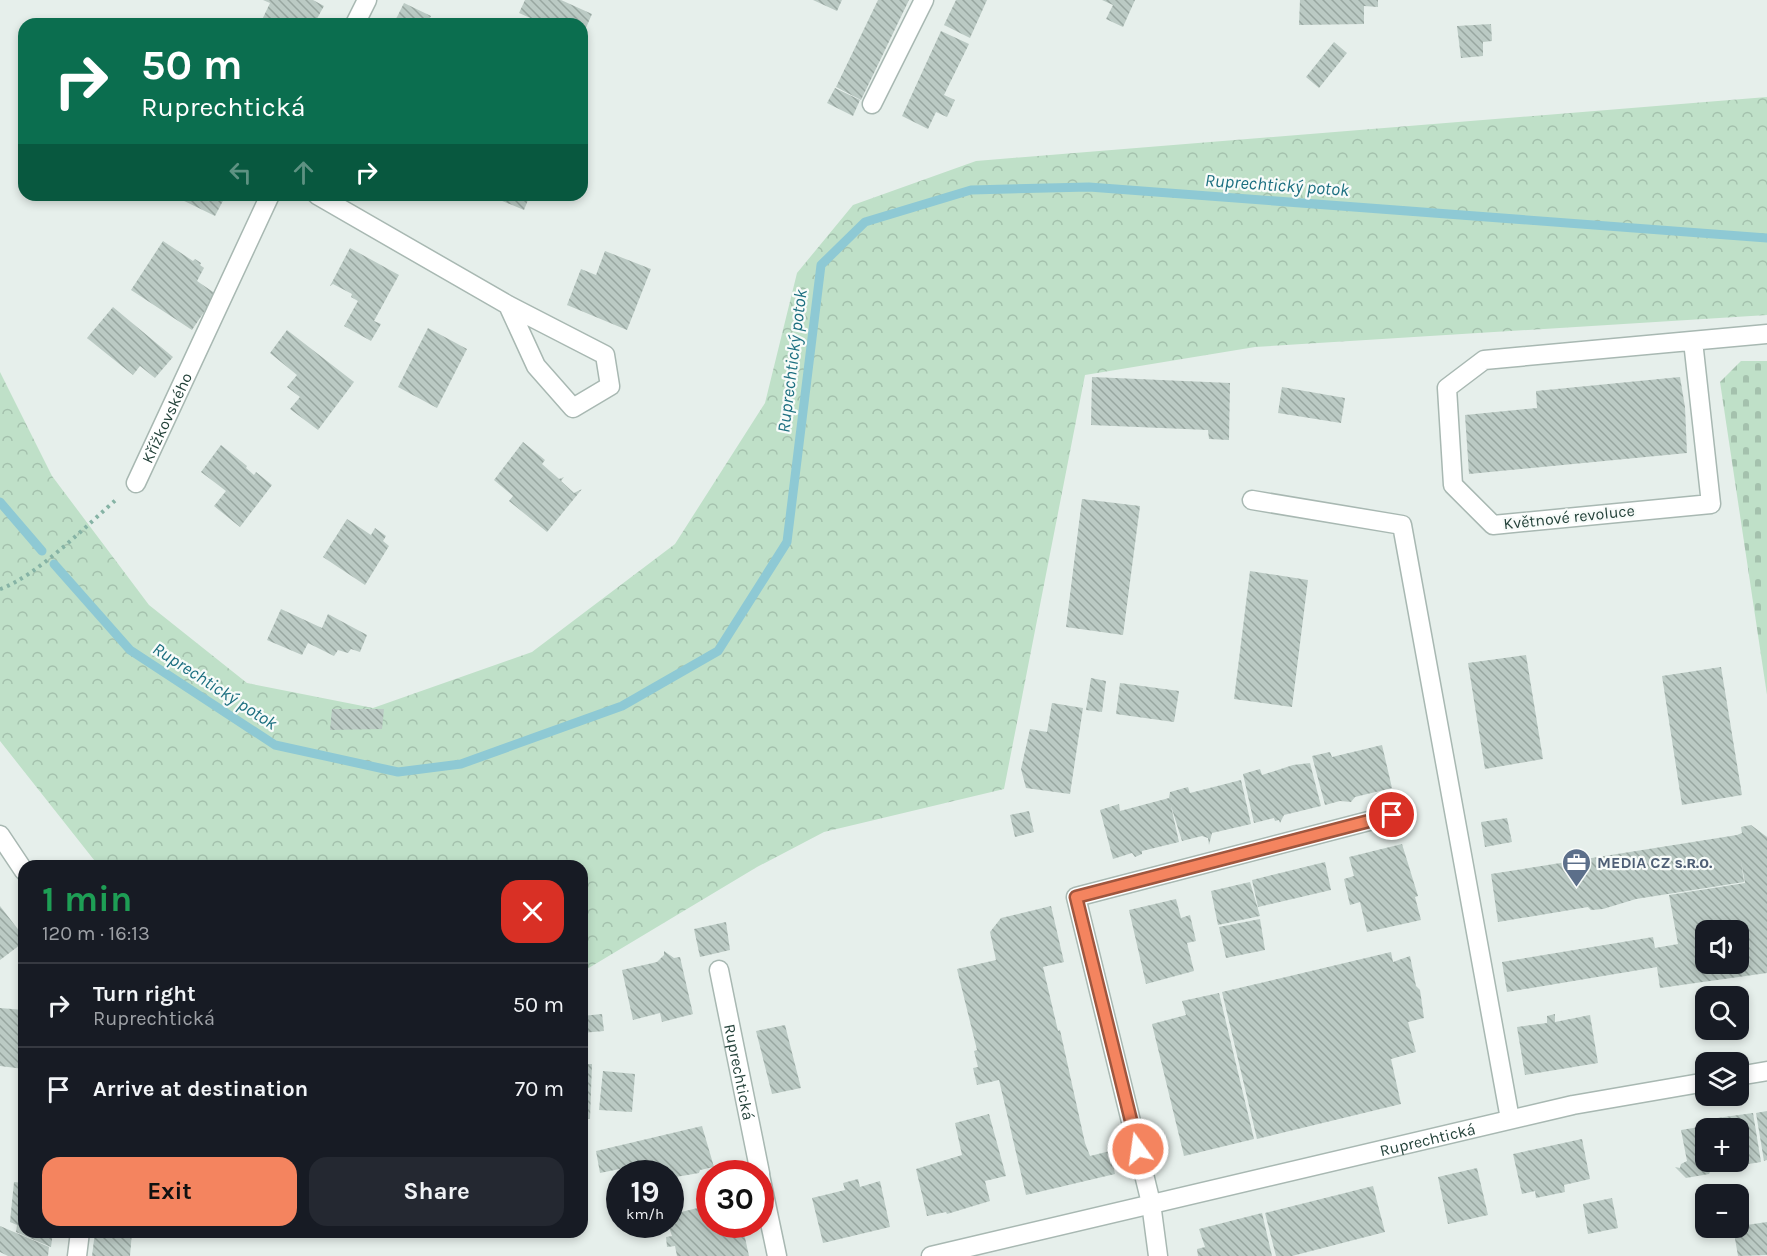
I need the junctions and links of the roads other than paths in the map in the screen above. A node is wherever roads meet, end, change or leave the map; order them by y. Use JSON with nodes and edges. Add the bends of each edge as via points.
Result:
{"nodes":[{"id":1,"x":368,"y":0,"type":"edge"},
{"id":2,"x":924,"y":0,"type":"edge"},
{"id":3,"x":358,"y":18,"type":"edge"},
{"id":4,"x":872,"y":104,"type":"dead end"},
{"id":5,"x":267,"y":201,"type":"edge"},
{"id":6,"x":327,"y":201,"type":"edge"},
{"id":7,"x":508,"y":305,"type":"junction"},
{"id":8,"x":1767,"y":334,"type":"edge"},
{"id":9,"x":1693,"y":341,"type":"junction"},
{"id":10,"x":136,"y":483,"type":"road end"},
{"id":11,"x":1252,"y":500,"type":"dead end"},
{"id":12,"x":1392,"y":815,"type":"dead end"},
{"id":13,"x":0,"y":835,"type":"edge"},
{"id":14,"x":18,"y":861,"type":"edge"},
{"id":15,"x":719,"y":970,"type":"dead end"},
{"id":16,"x":1767,"y":1071,"type":"edge"},
{"id":17,"x":1749,"y":1074,"type":"edge"},
{"id":18,"x":1695,"y":1084,"type":"edge"},
{"id":19,"x":1510,"y":1119,"type":"junction"},
{"id":20,"x":757,"y":1160,"type":"edge"},
{"id":21,"x":1151,"y":1203,"type":"junction"},
{"id":22,"x":79,"y":1238,"type":"edge"},
{"id":23,"x":773,"y":1238,"type":"edge"},
{"id":24,"x":77,"y":1256,"type":"edge"},
{"id":25,"x":777,"y":1256,"type":"edge"},
{"id":26,"x":931,"y":1256,"type":"edge"},
{"id":27,"x":1158,"y":1256,"type":"edge"}],
"edges":[{"from":1,"to":3,"type":"street"},
{"from":2,"to":4,"type":"street"},
{"from":5,"to":10,"type":"street","name":"Křížkovského"},
{"from":6,"to":7,"type":"street"},
{"from":7,"to":7,"type":"street","via":[[605,355],[610,386],[573,408],[536,366]]},
{"from":8,"to":9,"type":"street","name":"Květnové revoluce"},
{"from":9,"to":9,"type":"street","name":"Květnové revoluce","via":[[1484,360],[1446,388],[1453,485],[1492,525],[1711,504]]},
{"from":11,"to":19,"type":"street","via":[[1402,525]]},
{"from":12,"to":21,"type":"street","via":[[1076,897]]},
{"from":13,"to":14,"type":"street"},
{"from":15,"to":20,"type":"street","name":"Ruprechtická"},
{"from":16,"to":17,"type":"street"},
{"from":18,"to":19,"type":"street","name":"Ruprechtická"},
{"from":19,"to":21,"type":"street","name":"Ruprechtická"},
{"from":21,"to":26,"type":"street","name":"Ruprechtická"},
{"from":21,"to":27,"type":"street"},
{"from":22,"to":24,"type":"street"},
{"from":23,"to":25,"type":"street","name":"Ruprechtická"}]}
